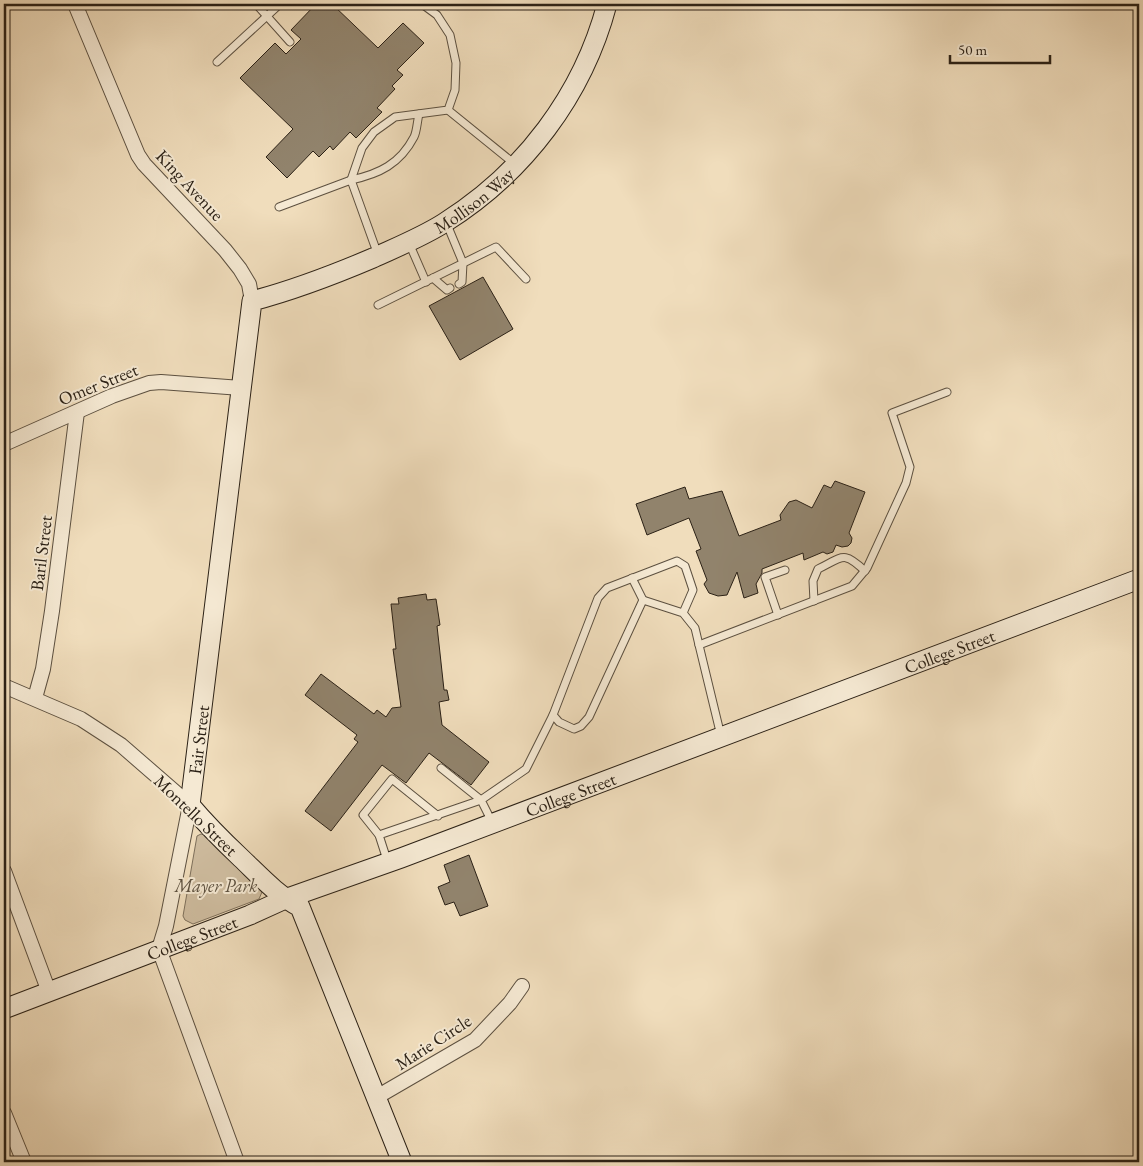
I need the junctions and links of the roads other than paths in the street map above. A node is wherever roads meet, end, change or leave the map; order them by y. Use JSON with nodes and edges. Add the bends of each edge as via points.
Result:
{"nodes":[{"id":1,"x":75,"y":4,"type":"edge"},
{"id":2,"x":256,"y":4,"type":"edge"},
{"id":3,"x":280,"y":4,"type":"edge"},
{"id":4,"x":422,"y":4,"type":"edge"},
{"id":5,"x":607,"y":4,"type":"edge"},
{"id":6,"x":267,"y":16,"type":"junction"},
{"id":7,"x":290,"y":42,"type":"dead end"},
{"id":8,"x":217,"y":62,"type":"dead end"},
{"id":9,"x":448,"y":110,"type":"junction"},
{"id":10,"x":419,"y":114,"type":"junction"},
{"id":11,"x":516,"y":165,"type":"junction"},
{"id":12,"x":351,"y":180,"type":"junction"},
{"id":13,"x":279,"y":207,"type":"dead end"},
{"id":14,"x":446,"y":222,"type":"junction"},
{"id":15,"x":408,"y":242,"type":"junction"},
{"id":16,"x":378,"y":255,"type":"junction"},
{"id":17,"x":463,"y":263,"type":"junction"},
{"id":18,"x":526,"y":279,"type":"dead end"},
{"id":19,"x":430,"y":280,"type":"junction"},
{"id":20,"x":459,"y":284,"type":"dead end"},
{"id":21,"x":450,"y":288,"type":"dead end"},
{"id":22,"x":252,"y":301,"type":"junction"},
{"id":23,"x":378,"y":305,"type":"dead end"},
{"id":24,"x":241,"y":388,"type":"junction"},
{"id":25,"x":947,"y":392,"type":"dead end"},
{"id":26,"x":77,"y":412,"type":"junction"},
{"id":27,"x":4,"y":444,"type":"edge"},
{"id":28,"x":785,"y":570,"type":"dead end"},
{"id":29,"x":865,"y":571,"type":"junction"},
{"id":30,"x":632,"y":578,"type":"junction"},
{"id":31,"x":1139,"y":579,"type":"edge"},
{"id":32,"x":643,"y":600,"type":"junction"},
{"id":33,"x":814,"y":601,"type":"junction"},
{"id":34,"x":682,"y":613,"type":"junction"},
{"id":35,"x":778,"y":615,"type":"junction"},
{"id":36,"x":699,"y":645,"type":"junction"},
{"id":37,"x":4,"y":686,"type":"edge"},
{"id":38,"x":35,"y":698,"type":"junction"},
{"id":39,"x":553,"y":715,"type":"junction"},
{"id":40,"x":721,"y":737,"type":"junction"},
{"id":41,"x":441,"y":768,"type":"dead end"},
{"id":42,"x":481,"y":800,"type":"junction"},
{"id":43,"x":190,"y":805,"type":"junction"},
{"id":44,"x":438,"y":816,"type":"junction"},
{"id":45,"x":492,"y":823,"type":"junction"},
{"id":46,"x":379,"y":835,"type":"junction"},
{"id":47,"x":388,"y":863,"type":"junction"},
{"id":48,"x":4,"y":870,"type":"edge"},
{"id":49,"x":285,"y":899,"type":"junction"},
{"id":50,"x":159,"y":949,"type":"junction"},
{"id":51,"x":522,"y":986,"type":"dead end"},
{"id":52,"x":50,"y":992,"type":"junction"},
{"id":53,"x":4,"y":1009,"type":"edge"},
{"id":54,"x":376,"y":1098,"type":"junction"},
{"id":55,"x":4,"y":1113,"type":"edge"},
{"id":56,"x":24,"y":1162,"type":"edge"},
{"id":57,"x":237,"y":1162,"type":"edge"},
{"id":58,"x":402,"y":1162,"type":"edge"}],
"edges":[{"from":1,"to":22,"type":"street","name":"King Avenue","via":[[138,155],[240,269],[249,284]]},
{"from":2,"to":6,"type":"lane"},
{"from":3,"to":6,"type":"lane"},
{"from":4,"to":9,"type":"lane","via":[[437,15],[450,35],[456,63],[455,90]]},
{"from":5,"to":11,"type":"main road","name":"Mollison Way","via":[[595,42],[570,94],[539,140]]},
{"from":6,"to":7,"type":"lane"},
{"from":6,"to":8,"type":"lane"},
{"from":9,"to":10,"type":"lane"},
{"from":9,"to":11,"type":"lane"},
{"from":10,"to":12,"type":"lane","via":[[414,136],[405,152],[391,166],[371,176]]},
{"from":10,"to":12,"type":"lane","via":[[395,117],[374,132],[362,148]]},
{"from":11,"to":14,"type":"main road","name":"Mollison Way"},
{"from":12,"to":13,"type":"lane"},
{"from":12,"to":16,"type":"lane"},
{"from":14,"to":15,"type":"main road","name":"Mollison Way"},
{"from":14,"to":17,"type":"lane"},
{"from":15,"to":16,"type":"main road","name":"Mollison Way"},
{"from":15,"to":19,"type":"lane"},
{"from":16,"to":22,"type":"main road","name":"Mollison Way","via":[[315,282]]},
{"from":17,"to":18,"type":"lane","via":[[496,248]]},
{"from":17,"to":19,"type":"lane"},
{"from":17,"to":20,"type":"lane","via":[[462,282]]},
{"from":19,"to":21,"type":"lane","via":[[447,290]]},
{"from":19,"to":23,"type":"lane"},
{"from":22,"to":24,"type":"main road","name":"Fair Street"},
{"from":24,"to":26,"type":"street","name":"Omer Street","via":[[150,383]]},
{"from":24,"to":43,"type":"main road","name":"Fair Street"},
{"from":25,"to":29,"type":"lane","via":[[892,413],[910,467],[906,483]]},
{"from":26,"to":27,"type":"street","name":"Omer Street"},
{"from":26,"to":38,"type":"street","name":"Baril Street","via":[[52,611]]},
{"from":28,"to":35,"type":"lane","via":[[765,577]]},
{"from":29,"to":33,"type":"lane","via":[[852,586]]},
{"from":29,"to":33,"type":"lane","via":[[852,558],[844,557],[818,569],[813,581]]},
{"from":30,"to":32,"type":"lane"},
{"from":30,"to":34,"type":"lane","via":[[677,561],[685,566],[694,590]]},
{"from":30,"to":39,"type":"lane","via":[[607,588],[598,598]]},
{"from":31,"to":40,"type":"main road","name":"College Street"},
{"from":32,"to":34,"type":"lane"},
{"from":32,"to":39,"type":"lane","via":[[589,717],[581,726],[574,728],[559,722]]},
{"from":33,"to":35,"type":"lane"},
{"from":34,"to":36,"type":"lane","via":[[695,628]]},
{"from":35,"to":36,"type":"lane"},
{"from":36,"to":40,"type":"lane"},
{"from":37,"to":38,"type":"street","name":"Montello Street"},
{"from":38,"to":43,"type":"street","name":"Montello Street","via":[[81,719],[121,746]]},
{"from":39,"to":42,"type":"lane","via":[[526,769]]},
{"from":40,"to":45,"type":"main road","name":"College Street"},
{"from":41,"to":42,"type":"lane"},
{"from":42,"to":44,"type":"lane"},
{"from":42,"to":45,"type":"lane"},
{"from":43,"to":49,"type":"main road","name":"Montello Street"},
{"from":43,"to":50,"type":"street","name":"Fair Street"},
{"from":44,"to":46,"type":"lane"},
{"from":44,"to":46,"type":"lane","via":[[392,779],[363,815]]},
{"from":45,"to":47,"type":"main road","name":"College Street"},
{"from":46,"to":47,"type":"lane"},
{"from":47,"to":49,"type":"main road","name":"College Street"},
{"from":48,"to":52,"type":"street"},
{"from":49,"to":50,"type":"main road","name":"College Street"},
{"from":49,"to":54,"type":"main road","name":"Montello Street","via":[[300,907]]},
{"from":50,"to":52,"type":"main road","name":"College Street"},
{"from":50,"to":57,"type":"street"},
{"from":51,"to":54,"type":"street","name":"Marie Circle","via":[[475,1040]]},
{"from":52,"to":53,"type":"main road","name":"College Street"},
{"from":54,"to":58,"type":"main road","name":"Montello Street"},
{"from":55,"to":56,"type":"street"}]}
